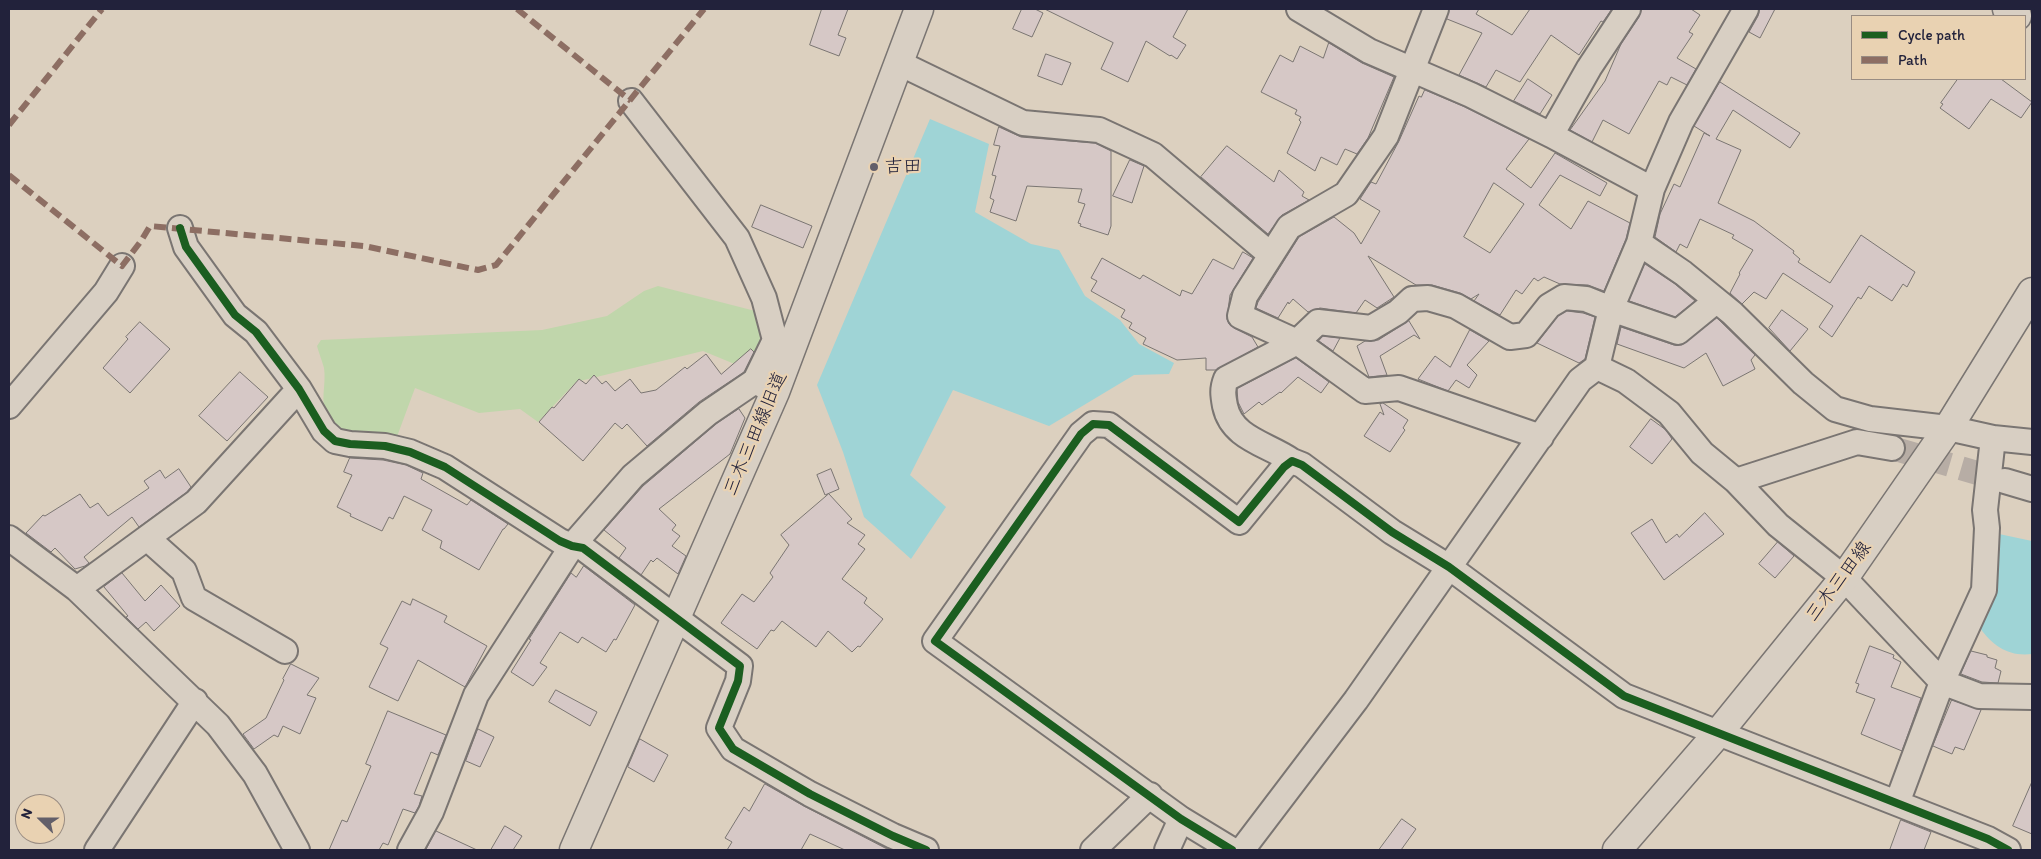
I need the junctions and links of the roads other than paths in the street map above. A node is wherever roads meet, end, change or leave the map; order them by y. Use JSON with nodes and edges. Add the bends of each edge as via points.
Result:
{"nodes":[{"id":1,"x":919,"y":9,"type":"edge"},
{"id":2,"x":1299,"y":9,"type":"edge"},
{"id":3,"x":1436,"y":9,"type":"edge"},
{"id":4,"x":1628,"y":9,"type":"edge"},
{"id":5,"x":1746,"y":9,"type":"edge"},
{"id":6,"x":899,"y":63,"type":"junction"},
{"id":7,"x":1411,"y":69,"type":"junction"},
{"id":8,"x":631,"y":101,"type":"dead end"},
{"id":9,"x":1551,"y":134,"type":"junction"},
{"id":10,"x":1652,"y":189,"type":"junction"},
{"id":11,"x":180,"y":228,"type":"dead end"},
{"id":12,"x":1639,"y":243,"type":"junction"},
{"id":13,"x":1271,"y":255,"type":"junction"},
{"id":14,"x":122,"y":266,"type":"dead end"},
{"id":15,"x":2032,"y":292,"type":"edge"},
{"id":16,"x":1716,"y":301,"type":"junction"},
{"id":17,"x":1611,"y":309,"type":"junction"},
{"id":18,"x":1297,"y":342,"type":"junction"},
{"id":19,"x":1597,"y":367,"type":"junction"},
{"id":20,"x":765,"y":386,"type":"junction"},
{"id":21,"x":299,"y":389,"type":"junction"},
{"id":22,"x":9,"y":406,"type":"edge"},
{"id":23,"x":1948,"y":428,"type":"junction"},
{"id":24,"x":1540,"y":437,"type":"junction"},
{"id":25,"x":1993,"y":438,"type":"junction"},
{"id":26,"x":2032,"y":442,"type":"edge"},
{"id":27,"x":1892,"y":448,"type":"tunnel mouth"},
{"id":28,"x":1292,"y":461,"type":"junction"},
{"id":29,"x":1736,"y":481,"type":"junction"},
{"id":30,"x":2005,"y":481,"type":"tunnel mouth"},
{"id":31,"x":2032,"y":489,"type":"edge"},
{"id":32,"x":9,"y":538,"type":"edge"},
{"id":33,"x":147,"y":538,"type":"junction"},
{"id":34,"x":572,"y":546,"type":"junction"},
{"id":35,"x":1449,"y":567,"type":"junction"},
{"id":36,"x":1844,"y":578,"type":"junction"},
{"id":37,"x":77,"y":590,"type":"junction"},
{"id":38,"x":677,"y":618,"type":"junction"},
{"id":39,"x":285,"y":651,"type":"dead end"},
{"id":40,"x":1942,"y":682,"type":"junction"},
{"id":41,"x":2032,"y":697,"type":"edge"},
{"id":42,"x":196,"y":702,"type":"junction"},
{"id":43,"x":1719,"y":732,"type":"junction"},
{"id":44,"x":1150,"y":795,"type":"junction"},
{"id":45,"x":1897,"y":803,"type":"junction"},
{"id":46,"x":1181,"y":819,"type":"junction"},
{"id":47,"x":97,"y":850,"type":"edge"},
{"id":48,"x":297,"y":850,"type":"edge"},
{"id":49,"x":410,"y":850,"type":"edge"},
{"id":50,"x":574,"y":850,"type":"edge"},
{"id":51,"x":926,"y":850,"type":"edge"},
{"id":52,"x":1093,"y":850,"type":"edge"},
{"id":53,"x":1167,"y":850,"type":"edge"},
{"id":54,"x":1232,"y":850,"type":"edge"},
{"id":55,"x":1242,"y":850,"type":"edge"},
{"id":56,"x":1617,"y":850,"type":"edge"},
{"id":57,"x":2008,"y":850,"type":"edge"}],
"edges":[{"from":1,"to":6,"type":"street","name":"三木三田線旧道"},
{"from":2,"to":7,"type":"street","via":[[1369,51]]},
{"from":3,"to":7,"type":"street"},
{"from":4,"to":9,"type":"street"},
{"from":5,"to":10,"type":"street","via":[[1681,122]]},
{"from":6,"to":13,"type":"street","via":[[1023,123],[1098,130],[1153,155]]},
{"from":6,"to":20,"type":"street","name":"三木三田線旧道"},
{"from":7,"to":9,"type":"street"},
{"from":7,"to":13,"type":"street","via":[[1386,136],[1346,194],[1289,227]]},
{"from":8,"to":20,"type":"street","via":[[737,238],[764,298],[775,340]]},
{"from":9,"to":10,"type":"street"},
{"from":10,"to":12,"type":"street"},
{"from":11,"to":21,"type":"street","via":[[186,247],[235,315],[256,332]]},
{"from":12,"to":16,"type":"street","via":[[1683,273]]},
{"from":12,"to":17,"type":"street"},
{"from":13,"to":18,"type":"street","via":[[1245,296],[1240,316]]},
{"from":14,"to":22,"type":"street","via":[[106,292]]},
{"from":15,"to":23,"type":"street","name":"三木三田線"},
{"from":16,"to":17,"type":"street","via":[[1678,332]]},
{"from":16,"to":23,"type":"street","via":[[1835,409],[1870,419]]},
{"from":17,"to":18,"type":"street","via":[[1586,298],[1564,297],[1550,306],[1526,335],[1510,337],[1456,306],[1428,298],[1412,299],[1372,328],[1318,322]]},
{"from":17,"to":19,"type":"street"},
{"from":18,"to":24,"type":"street","via":[[1365,391],[1398,388]]},
{"from":18,"to":28,"type":"street","via":[[1226,379],[1222,389],[1227,415],[1241,434]]},
{"from":19,"to":24,"type":"street","via":[[1580,380]]},
{"from":19,"to":29,"type":"street","via":[[1626,380],[1668,413],[1702,453]]},
{"from":20,"to":34,"type":"street","via":[[708,412],[633,476]]},
{"from":20,"to":38,"type":"street","name":"三木三田線旧道"},
{"from":21,"to":33,"type":"street","via":[[196,502]]},
{"from":21,"to":34,"type":"street","via":[[324,432],[335,441],[385,446],[410,452],[445,467]]},
{"from":23,"to":25,"type":"street"},
{"from":23,"to":36,"type":"street","name":"三木三田線"},
{"from":24,"to":35,"type":"street"},
{"from":25,"to":26,"type":"street"},
{"from":25,"to":40,"type":"street","via":[[1985,510],[1984,590]]},
{"from":27,"to":29,"type":"street","via":[[1857,442]]},
{"from":28,"to":35,"type":"street","via":[[1302,465],[1392,532]]},
{"from":28,"to":44,"type":"street","via":[[1240,522],[1109,425],[1092,424],[936,641]]},
{"from":29,"to":36,"type":"street","via":[[1778,525]]},
{"from":30,"to":31,"type":"street"},
{"from":32,"to":37,"type":"street"},
{"from":33,"to":37,"type":"street"},
{"from":33,"to":39,"type":"street","via":[[184,571],[194,598]]},
{"from":34,"to":38,"type":"street","via":[[584,548]]},
{"from":34,"to":49,"type":"street","via":[[476,695],[431,812]]},
{"from":35,"to":43,"type":"street","via":[[1624,696]]},
{"from":35,"to":55,"type":"street","via":[[1356,700]]},
{"from":36,"to":40,"type":"street"},
{"from":36,"to":43,"type":"street","name":"三木三田線"},
{"from":37,"to":42,"type":"street"},
{"from":38,"to":50,"type":"street","name":"三木三田線旧道"},
{"from":38,"to":51,"type":"street","via":[[740,666],[738,682],[719,728],[733,748],[810,794]]},
{"from":40,"to":41,"type":"street","via":[[1979,696]]},
{"from":40,"to":45,"type":"street"},
{"from":42,"to":47,"type":"street"},
{"from":42,"to":48,"type":"street","via":[[255,774]]},
{"from":43,"to":45,"type":"street"},
{"from":43,"to":56,"type":"street","name":"三木三田線"},
{"from":44,"to":46,"type":"street"},
{"from":44,"to":52,"type":"street"},
{"from":45,"to":57,"type":"street"},
{"from":46,"to":53,"type":"street"},
{"from":46,"to":54,"type":"street"}]}
